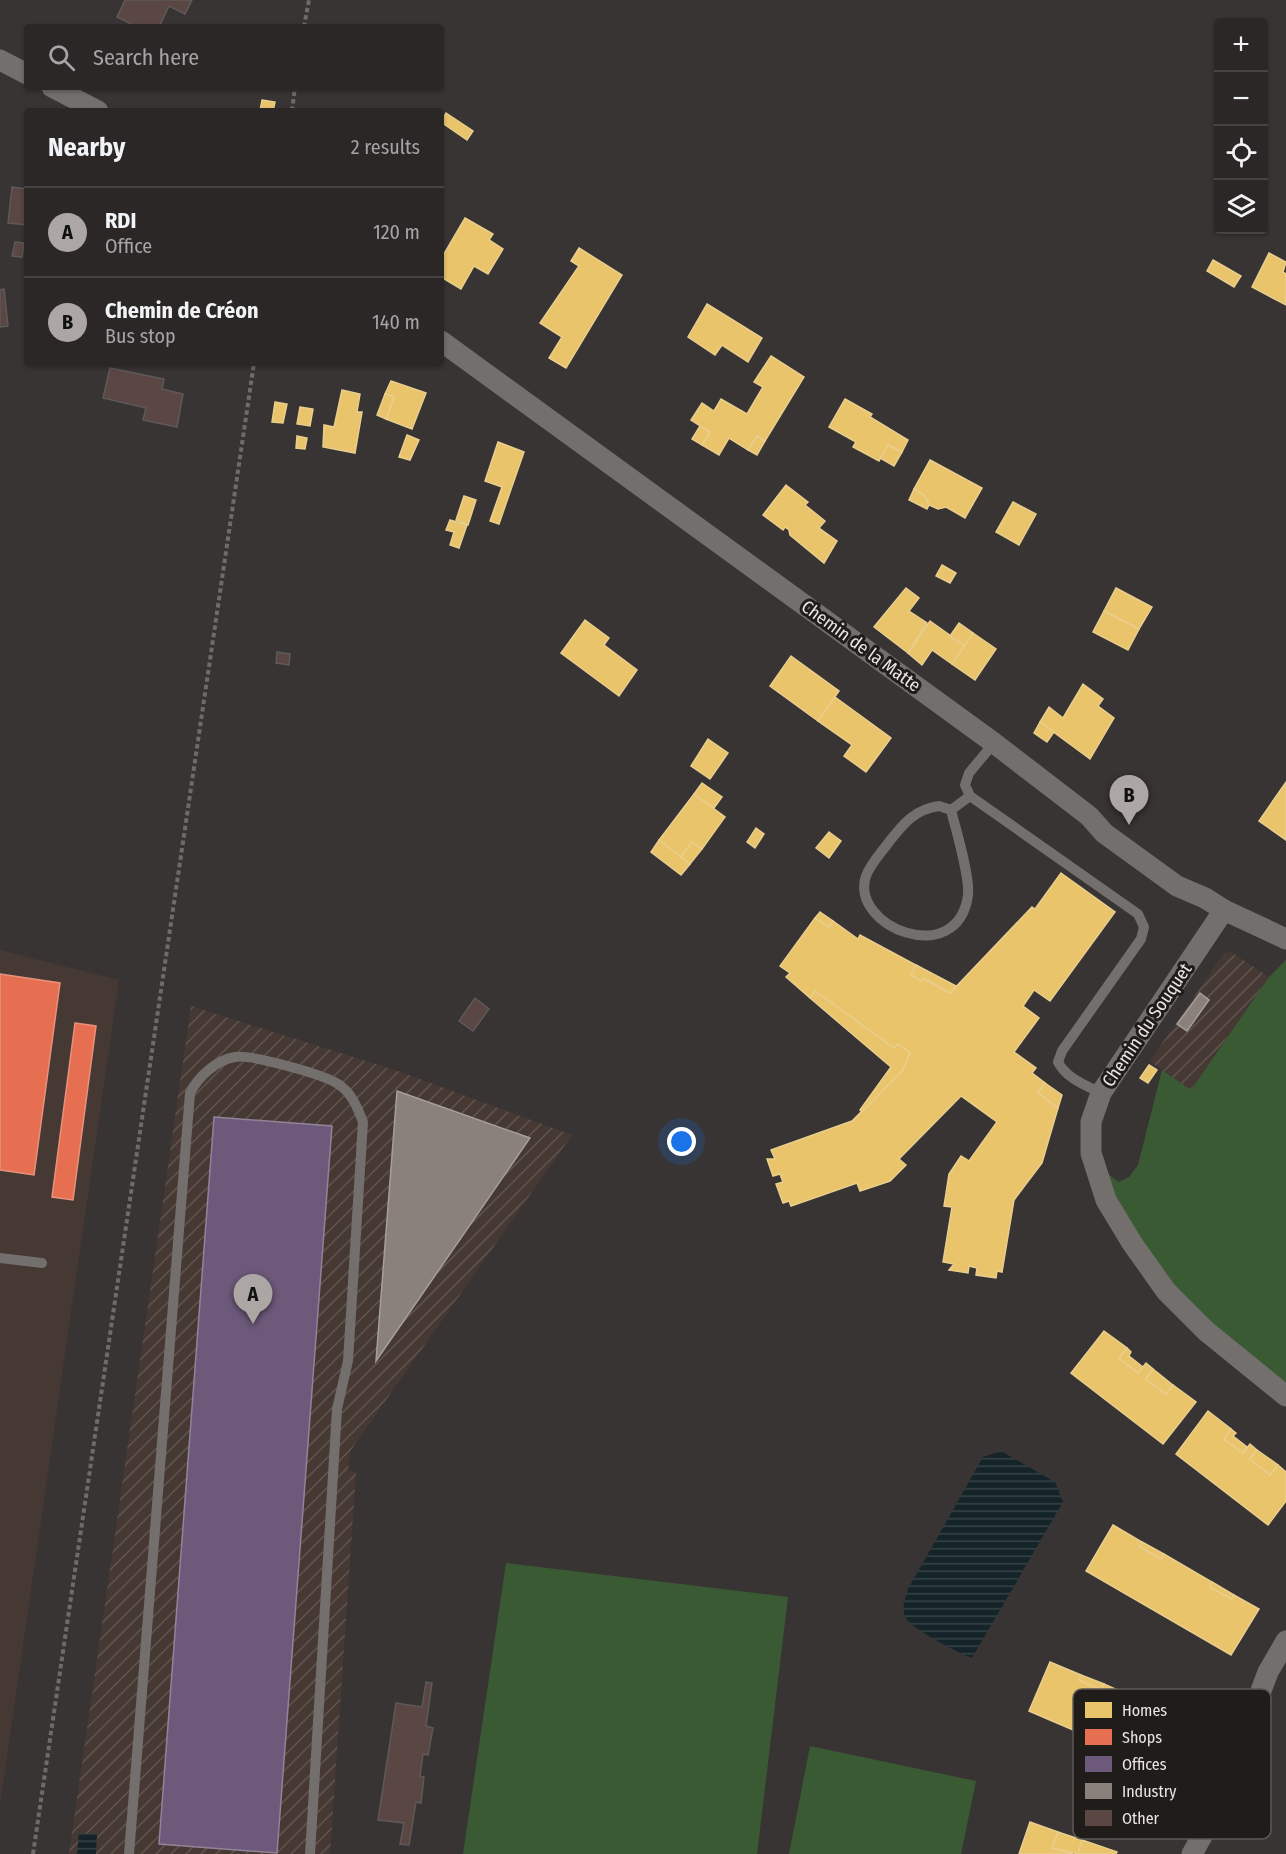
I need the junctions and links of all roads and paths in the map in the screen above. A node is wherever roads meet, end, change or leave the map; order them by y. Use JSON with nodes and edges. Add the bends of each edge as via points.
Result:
{"nodes":[{"id":1,"x":309,"y":0,"type":"edge"},
{"id":2,"x":305,"y":24,"type":"edge"},
{"id":3,"x":0,"y":60,"type":"edge"},
{"id":4,"x":24,"y":72,"type":"edge"},
{"id":5,"x":58,"y":90,"type":"edge"},
{"id":6,"x":295,"y":90,"type":"edge"},
{"id":7,"x":92,"y":108,"type":"edge"},
{"id":8,"x":292,"y":108,"type":"edge"},
{"id":9,"x":444,"y":343,"type":"edge"},
{"id":10,"x":254,"y":366,"type":"edge"},
{"id":11,"x":994,"y":744,"type":"junction"},
{"id":12,"x":970,"y":796,"type":"junction"},
{"id":13,"x":951,"y":810,"type":"junction"},
{"id":14,"x":1224,"y":910,"type":"junction"},
{"id":15,"x":1286,"y":939,"type":"edge"},
{"id":16,"x":1101,"y":1093,"type":"junction"},
{"id":17,"x":0,"y":1258,"type":"edge"},
{"id":18,"x":42,"y":1263,"type":"dead end"},
{"id":19,"x":1286,"y":1396,"type":"edge"},
{"id":20,"x":1286,"y":1641,"type":"edge"},
{"id":21,"x":1262,"y":1689,"type":"edge"},
{"id":22,"x":1200,"y":1839,"type":"edge"},
{"id":23,"x":33,"y":1854,"type":"edge"},
{"id":24,"x":129,"y":1854,"type":"edge"},
{"id":25,"x":310,"y":1854,"type":"edge"},
{"id":26,"x":1192,"y":1854,"type":"edge"}],
"edges":[{"from":1,"to":2,"type":"path"},
{"from":3,"to":4,"type":"street"},
{"from":5,"to":7,"type":"street"},
{"from":6,"to":8,"type":"path"},
{"from":9,"to":11,"type":"street","name":"Chemin de la Matte"},
{"from":10,"to":23,"type":"path"},
{"from":11,"to":12,"type":"lane","via":[[969,773],[965,785]]},
{"from":11,"to":14,"type":"street","name":"Chemin de la Matte","via":[[1177,886]]},
{"from":12,"to":13,"type":"lane"},
{"from":12,"to":16,"type":"lane","via":[[1138,915],[1144,927],[1141,939],[1058,1062],[1072,1078]]},
{"from":13,"to":13,"type":"lane","via":[[968,892],[965,907],[947,929],[916,937],[891,925],[872,908],[865,891],[866,878],[885,847],[916,813],[939,806]]},
{"from":14,"to":15,"type":"street","name":"Chemin de la Matte"},
{"from":14,"to":16,"type":"street","name":"Chemin du Souquet"},
{"from":16,"to":19,"type":"street","name":"Chemin du Souquet","via":[[1091,1122],[1091,1153],[1106,1200],[1132,1243],[1166,1291],[1206,1331]]},
{"from":17,"to":18,"type":"lane"},
{"from":20,"to":21,"type":"street"},
{"from":22,"to":26,"type":"street"},
{"from":24,"to":25,"type":"lane","via":[[190,1094],[197,1080],[214,1066],[236,1057],[282,1064],[338,1083],[354,1100],[363,1122],[348,1360],[338,1409]]}]}
